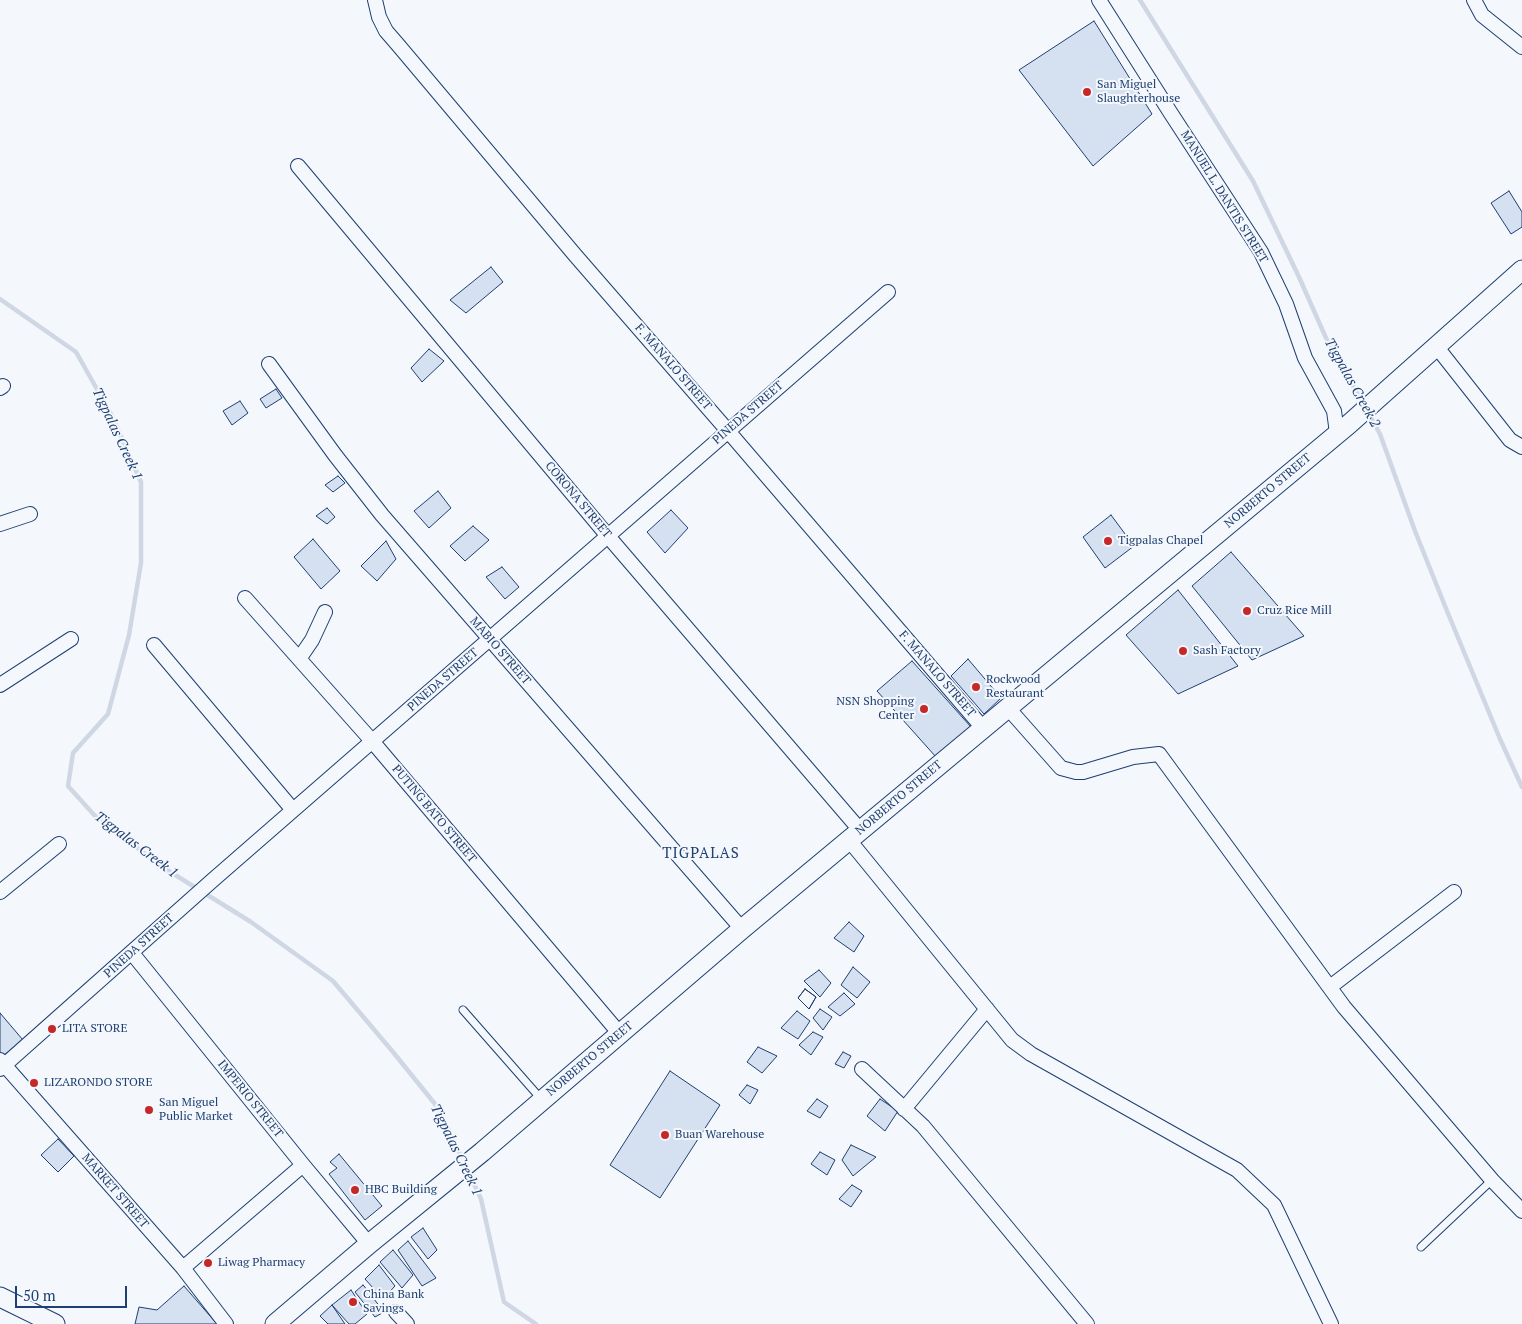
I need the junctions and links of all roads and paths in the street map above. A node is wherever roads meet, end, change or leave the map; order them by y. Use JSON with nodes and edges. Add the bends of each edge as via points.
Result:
{"nodes":[{"id":1,"x":375,"y":0,"type":"edge"},
{"id":2,"x":1099,"y":0,"type":"edge"},
{"id":3,"x":1474,"y":0,"type":"edge"},
{"id":4,"x":1522,"y":47,"type":"edge"},
{"id":5,"x":298,"y":166,"type":"dead end"},
{"id":6,"x":1522,"y":270,"type":"edge"},
{"id":7,"x":888,"y":292,"type":"dead end"},
{"id":8,"x":1436,"y":346,"type":"junction"},
{"id":9,"x":269,"y":364,"type":"dead end"},
{"id":10,"x":1343,"y":429,"type":"junction"},
{"id":11,"x":728,"y":431,"type":"junction"},
{"id":12,"x":1522,"y":447,"type":"edge"},
{"id":13,"x":30,"y":514,"type":"dead end"},
{"id":14,"x":0,"y":524,"type":"edge"},
{"id":15,"x":608,"y":535,"type":"junction"},
{"id":16,"x":245,"y":598,"type":"dead end"},
{"id":17,"x":326,"y":612,"type":"dead end"},
{"id":18,"x":71,"y":639,"type":"dead end"},
{"id":19,"x":490,"y":640,"type":"junction"},
{"id":20,"x":154,"y":645,"type":"dead end"},
{"id":21,"x":299,"y":659,"type":"junction"},
{"id":22,"x":0,"y":685,"type":"edge"},
{"id":23,"x":1008,"y":708,"type":"junction"},
{"id":24,"x":983,"y":728,"type":"junction"},
{"id":25,"x":372,"y":741,"type":"junction"},
{"id":26,"x":293,"y":810,"type":"junction"},
{"id":27,"x":854,"y":835,"type":"junction"},
{"id":28,"x":59,"y":844,"type":"dead end"},
{"id":29,"x":0,"y":892,"type":"edge"},
{"id":30,"x":1454,"y":892,"type":"dead end"},
{"id":31,"x":742,"y":929,"type":"junction"},
{"id":32,"x":132,"y":952,"type":"junction"},
{"id":33,"x":1330,"y":987,"type":"junction"},
{"id":34,"x":463,"y":1010,"type":"dead end"},
{"id":35,"x":987,"y":1010,"type":"junction"},
{"id":36,"x":620,"y":1034,"type":"junction"},
{"id":37,"x":2,"y":1064,"type":"edge"},
{"id":38,"x":862,"y":1069,"type":"dead end"},
{"id":39,"x":542,"y":1100,"type":"junction"},
{"id":40,"x":904,"y":1109,"type":"junction"},
{"id":41,"x":303,"y":1165,"type":"junction"},
{"id":42,"x":1492,"y":1180,"type":"junction"},
{"id":43,"x":1522,"y":1211,"type":"edge"},
{"id":44,"x":369,"y":1244,"type":"junction"},
{"id":45,"x":1421,"y":1247,"type":"dead end"},
{"id":46,"x":183,"y":1268,"type":"junction"},
{"id":47,"x":0,"y":1297,"type":"edge"},
{"id":48,"x":396,"y":1312,"type":"dead end"},
{"id":49,"x":55,"y":1324,"type":"edge"},
{"id":50,"x":226,"y":1324,"type":"edge"},
{"id":51,"x":275,"y":1324,"type":"edge"},
{"id":52,"x":407,"y":1324,"type":"edge"},
{"id":53,"x":1087,"y":1324,"type":"edge"},
{"id":54,"x":1331,"y":1324,"type":"edge"}],
"edges":[{"from":1,"to":11,"type":"street","name":"F. MANALO STREET","via":[[379,17],[390,36]]},
{"from":2,"to":10,"type":"street","name":"MANUEL L. DANTIS STREET","via":[[1261,252],[1286,304],[1306,358]]},
{"from":3,"to":4,"type":"street","via":[[1482,15]]},
{"from":5,"to":15,"type":"street","name":"CORONA STREET"},
{"from":6,"to":8,"type":"main road","name":"NORBERTO STREET"},
{"from":7,"to":11,"type":"street","name":"PINEDA STREET"},
{"from":8,"to":10,"type":"main road","name":"NORBERTO STREET"},
{"from":8,"to":12,"type":"street","via":[[1510,440]]},
{"from":9,"to":19,"type":"street","name":"MABIO STREET","via":[[382,515]]},
{"from":10,"to":23,"type":"main road","name":"NORBERTO STREET"},
{"from":11,"to":15,"type":"street","name":"PINEDA STREET"},
{"from":11,"to":24,"type":"street","name":"F. MANALO STREET"},
{"from":13,"to":14,"type":"street"},
{"from":15,"to":19,"type":"street","name":"PINEDA STREET"},
{"from":15,"to":27,"type":"street","name":"CORONA STREET"},
{"from":16,"to":21,"type":"street","name":"PUTING BATO STREET"},
{"from":17,"to":21,"type":"street"},
{"from":18,"to":22,"type":"street"},
{"from":19,"to":25,"type":"street","name":"PINEDA STREET"},
{"from":19,"to":31,"type":"street","name":"MABIO STREET"},
{"from":20,"to":26,"type":"street"},
{"from":21,"to":25,"type":"street","name":"PUTING BATO STREET"},
{"from":23,"to":24,"type":"main road","name":"NORBERTO STREET"},
{"from":23,"to":33,"type":"street","via":[[1061,768],[1083,772],[1133,757],[1160,754]]},
{"from":24,"to":27,"type":"main road","name":"NORBERTO STREET"},
{"from":25,"to":26,"type":"street","name":"PINEDA STREET"},
{"from":25,"to":36,"type":"street","name":"PUTING BATO STREET"},
{"from":26,"to":32,"type":"street","name":"PINEDA STREET"},
{"from":27,"to":31,"type":"main road","name":"NORBERTO STREET"},
{"from":27,"to":35,"type":"street","name":"CORONA STREET"},
{"from":28,"to":29,"type":"street"},
{"from":30,"to":33,"type":"street"},
{"from":31,"to":36,"type":"main road","name":"NORBERTO STREET"},
{"from":32,"to":37,"type":"street","name":"PINEDA STREET"},
{"from":32,"to":41,"type":"street","name":"IMPERIO STREET"},
{"from":33,"to":42,"type":"street"},
{"from":34,"to":39,"type":"lane"},
{"from":35,"to":40,"type":"street"},
{"from":35,"to":54,"type":"street","name":"CORONA STREET","via":[[1012,1040],[1031,1054],[1237,1170],[1274,1205]]},
{"from":36,"to":39,"type":"main road","name":"NORBERTO STREET"},
{"from":37,"to":46,"type":"street","name":"MARKET STREET"},
{"from":38,"to":40,"type":"street"},
{"from":39,"to":44,"type":"main road","name":"NORBERTO STREET"},
{"from":40,"to":53,"type":"street","via":[[922,1126]]},
{"from":41,"to":44,"type":"street","name":"IMPERIO STREET"},
{"from":41,"to":46,"type":"street"},
{"from":42,"to":43,"type":"street"},
{"from":42,"to":45,"type":"lane"},
{"from":44,"to":51,"type":"main road","name":"NORBERTO STREET"},
{"from":46,"to":50,"type":"street","name":"MARKET STREET"},
{"from":47,"to":49,"type":"main road"},
{"from":48,"to":52,"type":"street"}]}
